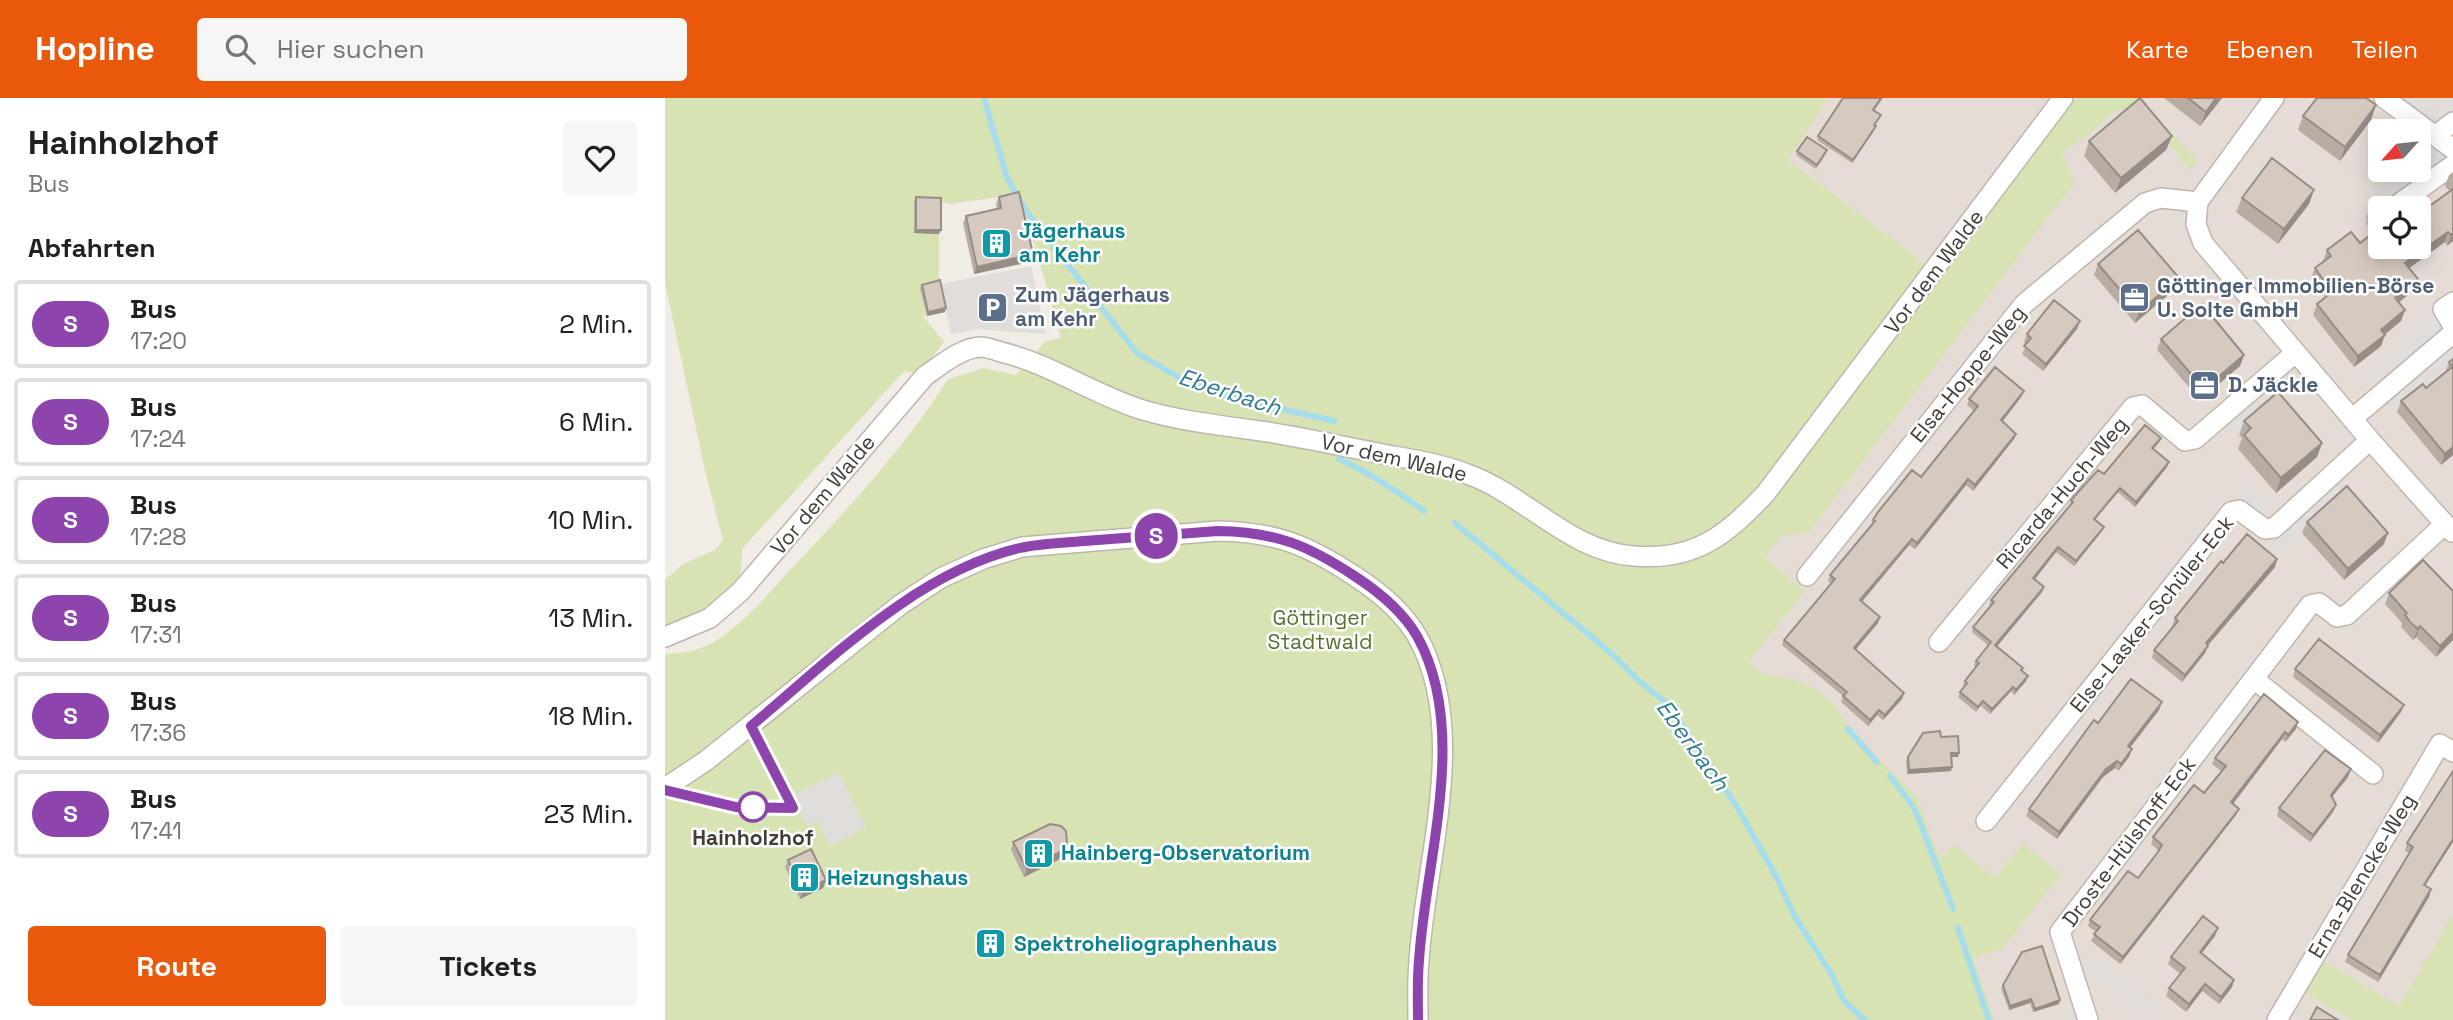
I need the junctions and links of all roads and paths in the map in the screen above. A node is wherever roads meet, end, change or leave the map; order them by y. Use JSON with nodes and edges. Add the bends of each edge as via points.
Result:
{"nodes":[{"id":1,"x":2063,"y":98,"type":"edge"},
{"id":2,"x":2274,"y":98,"type":"edge"},
{"id":3,"x":2384,"y":98,"type":"edge"},
{"id":4,"x":2453,"y":122,"type":"edge"},
{"id":5,"x":2435,"y":136,"type":"junction"},
{"id":6,"x":2453,"y":149,"type":"edge"},
{"id":7,"x":2453,"y":164,"type":"edge"},
{"id":8,"x":2409,"y":196,"type":"edge"},
{"id":9,"x":2198,"y":202,"type":"junction"},
{"id":10,"x":2453,"y":302,"type":"edge"},
{"id":11,"x":2453,"y":326,"type":"edge"},
{"id":12,"x":2453,"y":333,"type":"edge"},
{"id":13,"x":2295,"y":353,"type":"junction"},
{"id":14,"x":2352,"y":419,"type":"junction"},
{"id":15,"x":2370,"y":440,"type":"junction"},
{"id":16,"x":2449,"y":528,"type":"edge"},
{"id":17,"x":1807,"y":576,"type":"dead end"},
{"id":18,"x":665,"y":637,"type":"edge"},
{"id":19,"x":1939,"y":642,"type":"dead end"},
{"id":20,"x":2254,"y":679,"type":"junction"},
{"id":21,"x":751,"y":726,"type":"junction"},
{"id":22,"x":2453,"y":752,"type":"edge"},
{"id":23,"x":2373,"y":774,"type":"dead end"},
{"id":24,"x":665,"y":789,"type":"edge"},
{"id":25,"x":1986,"y":821,"type":"dead end"},
{"id":26,"x":1418,"y":1020,"type":"edge"},
{"id":27,"x":2088,"y":1020,"type":"edge"},
{"id":28,"x":2277,"y":1020,"type":"edge"}],
"edges":[{"from":1,"to":18,"type":"street","name":"Vor dem Walde","via":[[1766,493],[1732,528],[1704,545],[1651,556],[1613,554],[1469,474],[1327,442],[1147,411],[1020,356],[982,347],[956,356],[925,376],[741,591],[710,618]]},
{"from":2,"to":9,"type":"street"},
{"from":3,"to":5,"type":"street"},
{"from":4,"to":5,"type":"street"},
{"from":5,"to":6,"type":"street"},
{"from":7,"to":8,"type":"street"},
{"from":9,"to":13,"type":"street","via":[[2196,224],[2203,243]]},
{"from":9,"to":17,"type":"street","name":"Elsa-Hoppe-Weg","via":[[2161,198],[2145,204],[2024,304]]},
{"from":10,"to":11,"type":"street","via":[[2443,309]]},
{"from":12,"to":14,"type":"street"},
{"from":13,"to":14,"type":"street"},
{"from":13,"to":19,"type":"street","name":"Ricarda-Huch-Weg","via":[[2195,439],[2185,441],[2142,405],[2133,407]]},
{"from":14,"to":15,"type":"street"},
{"from":15,"to":16,"type":"street"},
{"from":15,"to":25,"type":"street","name":"Else-Lasker-Schüler-Eck","via":[[2274,528],[2265,529],[2239,510],[2231,512]]},
{"from":16,"to":20,"type":"street","name":"Droste-Hülshoff-Eck","via":[[2347,615],[2337,617],[2319,603],[2310,605]]},
{"from":20,"to":23,"type":"street"},
{"from":20,"to":27,"type":"street","name":"Droste-Hülshoff-Eck","via":[[2060,932]]},
{"from":21,"to":24,"type":"street"},
{"from":21,"to":24,"type":"lane","via":[[793,808],[736,807]]},
{"from":21,"to":26,"type":"street","via":[[900,605],[941,578],[983,559],[1022,547],[1218,531],[1249,531],[1287,539],[1325,556],[1401,615],[1417,636],[1429,665],[1441,724],[1442,764],[1419,960]]},
{"from":22,"to":28,"type":"street","name":"Erna-Blencke-Weg","via":[[2440,744]]}]}
